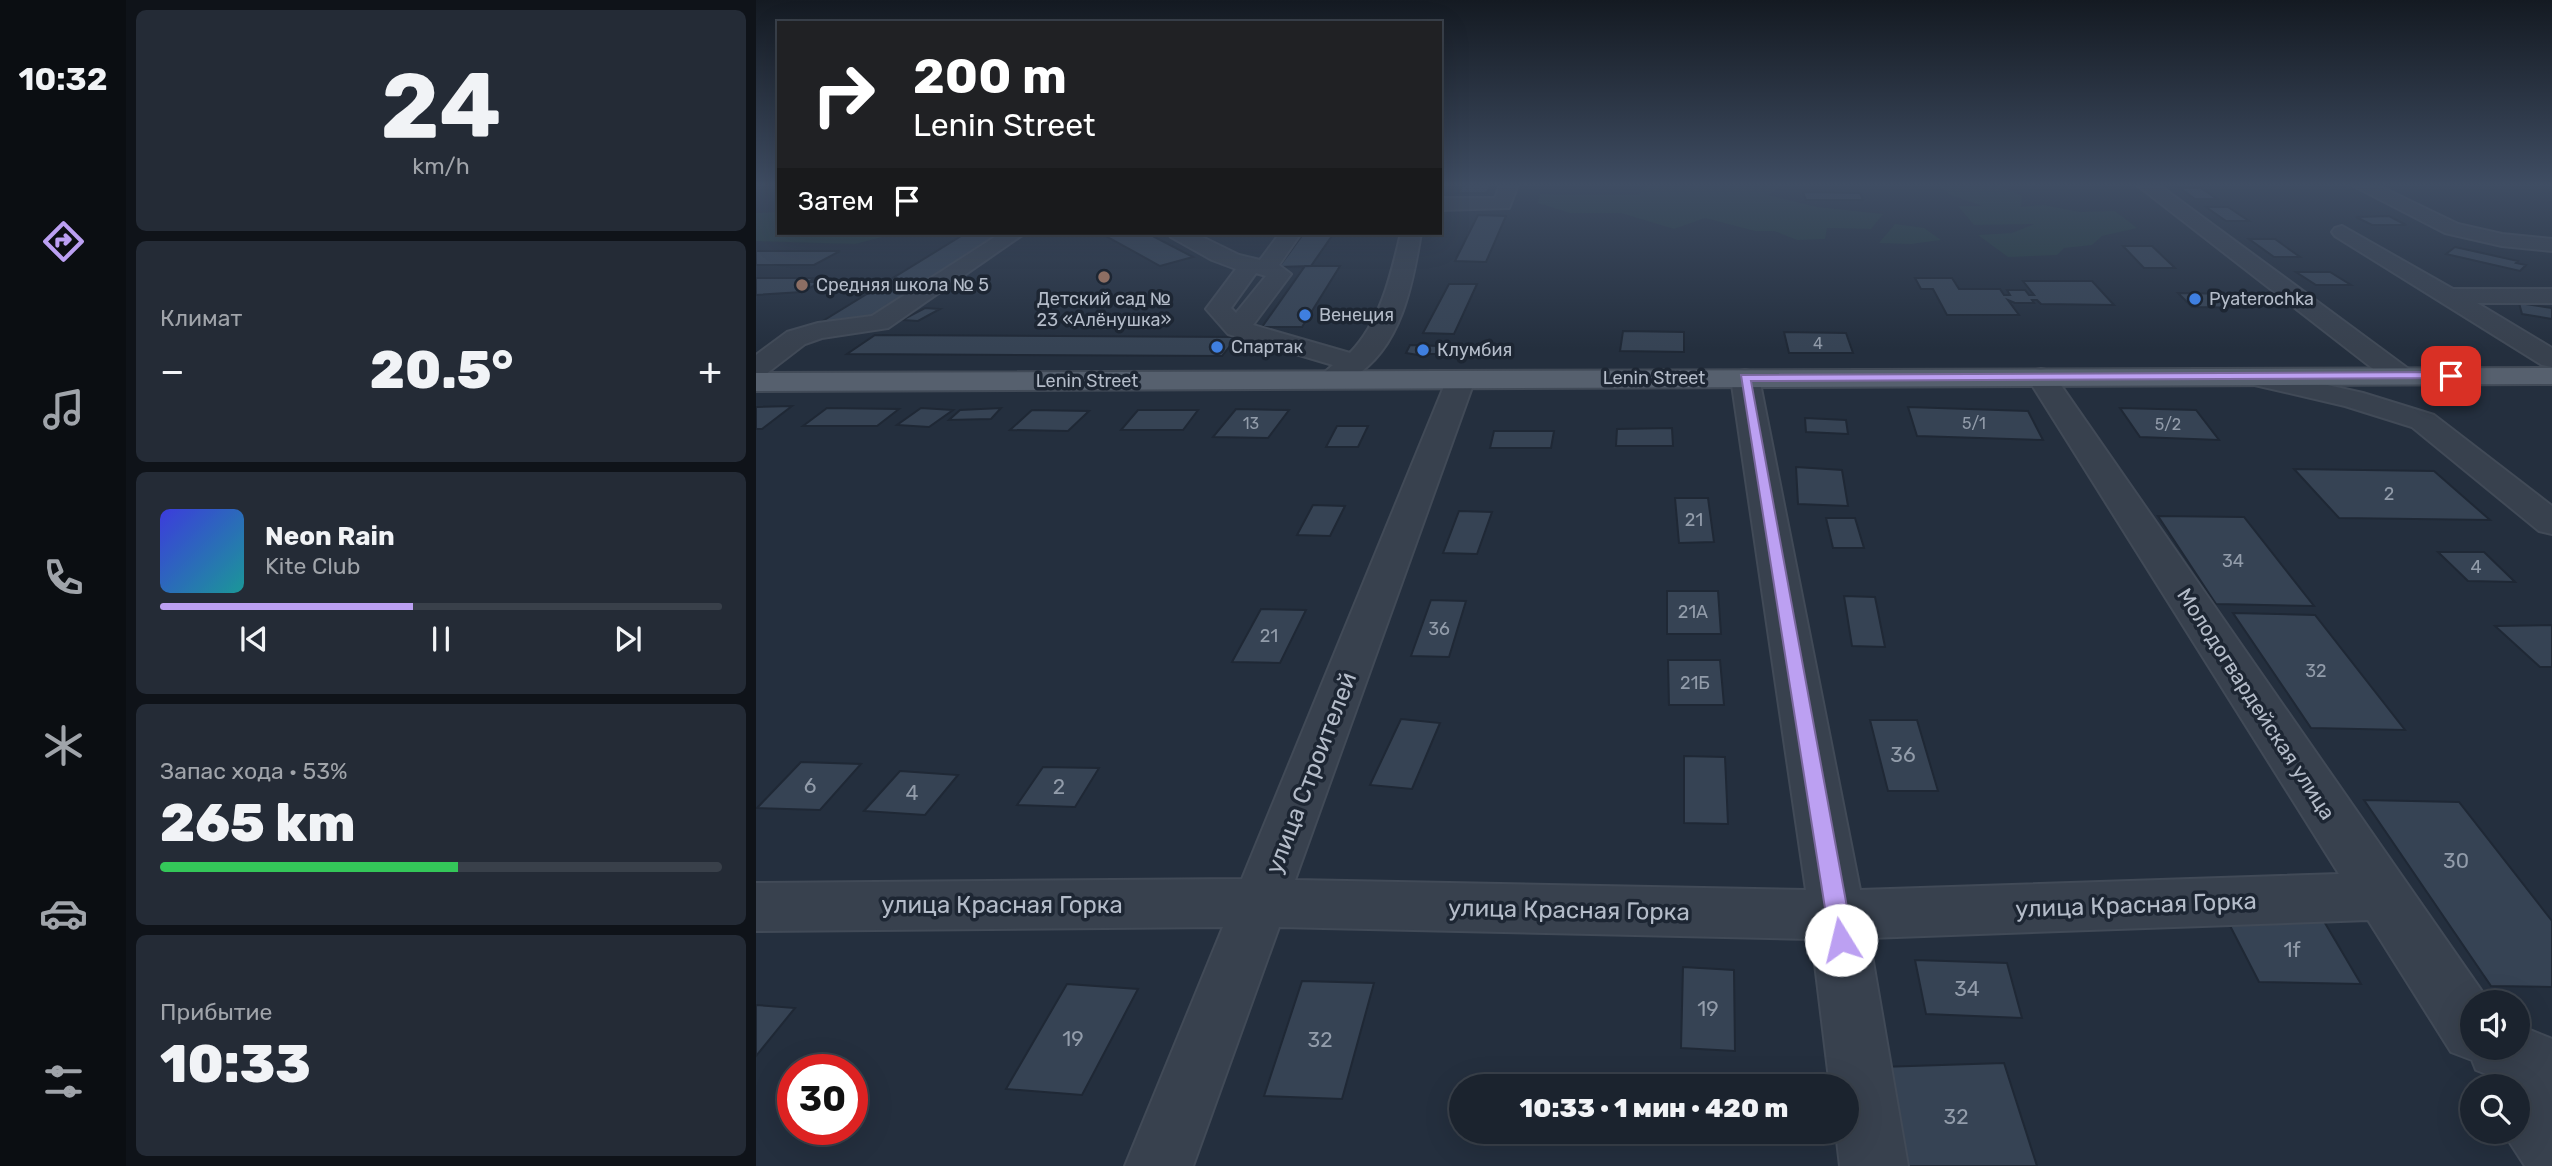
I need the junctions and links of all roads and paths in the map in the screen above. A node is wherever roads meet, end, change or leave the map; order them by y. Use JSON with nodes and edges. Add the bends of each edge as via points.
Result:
{"nodes":[{"id":1,"x":1005,"y":239,"type":"edge"},
{"id":2,"x":1190,"y":239,"type":"edge"},
{"id":3,"x":1285,"y":239,"type":"edge"},
{"id":4,"x":1409,"y":239,"type":"edge"},
{"id":5,"x":2221,"y":239,"type":"edge"},
{"id":6,"x":2354,"y":239,"type":"edge"},
{"id":7,"x":2499,"y":239,"type":"edge"},
{"id":8,"x":2552,"y":245,"type":"edge"},
{"id":9,"x":1258,"y":267,"type":"junction"},
{"id":10,"x":2447,"y":296,"type":"junction"},
{"id":11,"x":2552,"y":296,"type":"edge"},
{"id":12,"x":1291,"y":345,"type":"junction"},
{"id":13,"x":2552,"y":359,"type":"edge"},
{"id":14,"x":1356,"y":363,"type":"junction"},
{"id":15,"x":756,"y":368,"type":"edge"},
{"id":16,"x":2400,"y":376,"type":"junction"},
{"id":17,"x":2552,"y":376,"type":"edge"},
{"id":18,"x":2041,"y":377,"type":"junction"},
{"id":19,"x":2256,"y":377,"type":"junction"},
{"id":20,"x":1745,"y":378,"type":"junction"},
{"id":21,"x":1461,"y":379,"type":"junction"},
{"id":22,"x":1259,"y":380,"type":"junction"},
{"id":23,"x":1328,"y":380,"type":"junction"},
{"id":24,"x":756,"y":382,"type":"edge"},
{"id":25,"x":2552,"y":523,"type":"edge"},
{"id":26,"x":2382,"y":896,"type":"junction"},
{"id":27,"x":1262,"y":903,"type":"junction"},
{"id":28,"x":756,"y":907,"type":"edge"},
{"id":29,"x":1837,"y":915,"type":"junction"},
{"id":30,"x":2460,"y":1012,"type":"edge"},
{"id":31,"x":2527,"y":1060,"type":"edge"},
{"id":32,"x":2552,"y":1070,"type":"edge"},
{"id":33,"x":2530,"y":1116,"type":"edge"},
{"id":34,"x":2552,"y":1148,"type":"edge"},
{"id":35,"x":1159,"y":1166,"type":"edge"},
{"id":36,"x":1874,"y":1166,"type":"edge"}],
"edges":[{"from":1,"to":15,"type":"street","via":[[879,323],[796,338]]},
{"from":2,"to":9,"type":"street","via":[[1231,261]]},
{"from":3,"to":9,"type":"street"},
{"from":4,"to":14,"type":"street","via":[[1402,280],[1374,342]]},
{"from":5,"to":16,"type":"street"},
{"from":6,"to":10,"type":"street"},
{"from":7,"to":8,"type":"street"},
{"from":9,"to":12,"type":"street","via":[[1280,274],[1237,329]]},
{"from":10,"to":11,"type":"street"},
{"from":10,"to":13,"type":"street"},
{"from":12,"to":14,"type":"street"},
{"from":12,"to":22,"type":"street"},
{"from":14,"to":23,"type":"street"},
{"from":16,"to":17,"type":"main road","name":"Lenin Street"},
{"from":16,"to":19,"type":"main road","name":"Lenin Street"},
{"from":18,"to":19,"type":"main road","name":"Lenin Street"},
{"from":18,"to":20,"type":"main road","name":"Lenin Street"},
{"from":18,"to":26,"type":"street","name":"Молодогвардейская улица"},
{"from":19,"to":25,"type":"street","via":[[2423,421]]},
{"from":20,"to":21,"type":"main road","name":"Lenin Street"},
{"from":20,"to":29,"type":"street"},
{"from":21,"to":23,"type":"main road","name":"Lenin Street"},
{"from":21,"to":27,"type":"street","name":"улица Строителей"},
{"from":22,"to":23,"type":"main road","name":"Lenin Street"},
{"from":22,"to":24,"type":"main road","name":"Lenin Street"},
{"from":26,"to":29,"type":"street","name":"улица Красная Горка"},
{"from":26,"to":30,"type":"street","name":"Молодогвардейская улица"},
{"from":27,"to":28,"type":"street","name":"улица Красная Горка"},
{"from":27,"to":29,"type":"street","name":"улица Красная Горка"},
{"from":27,"to":35,"type":"street","name":"улица Строителей"},
{"from":29,"to":36,"type":"street"},
{"from":31,"to":32,"type":"street"},
{"from":33,"to":34,"type":"street"}]}
